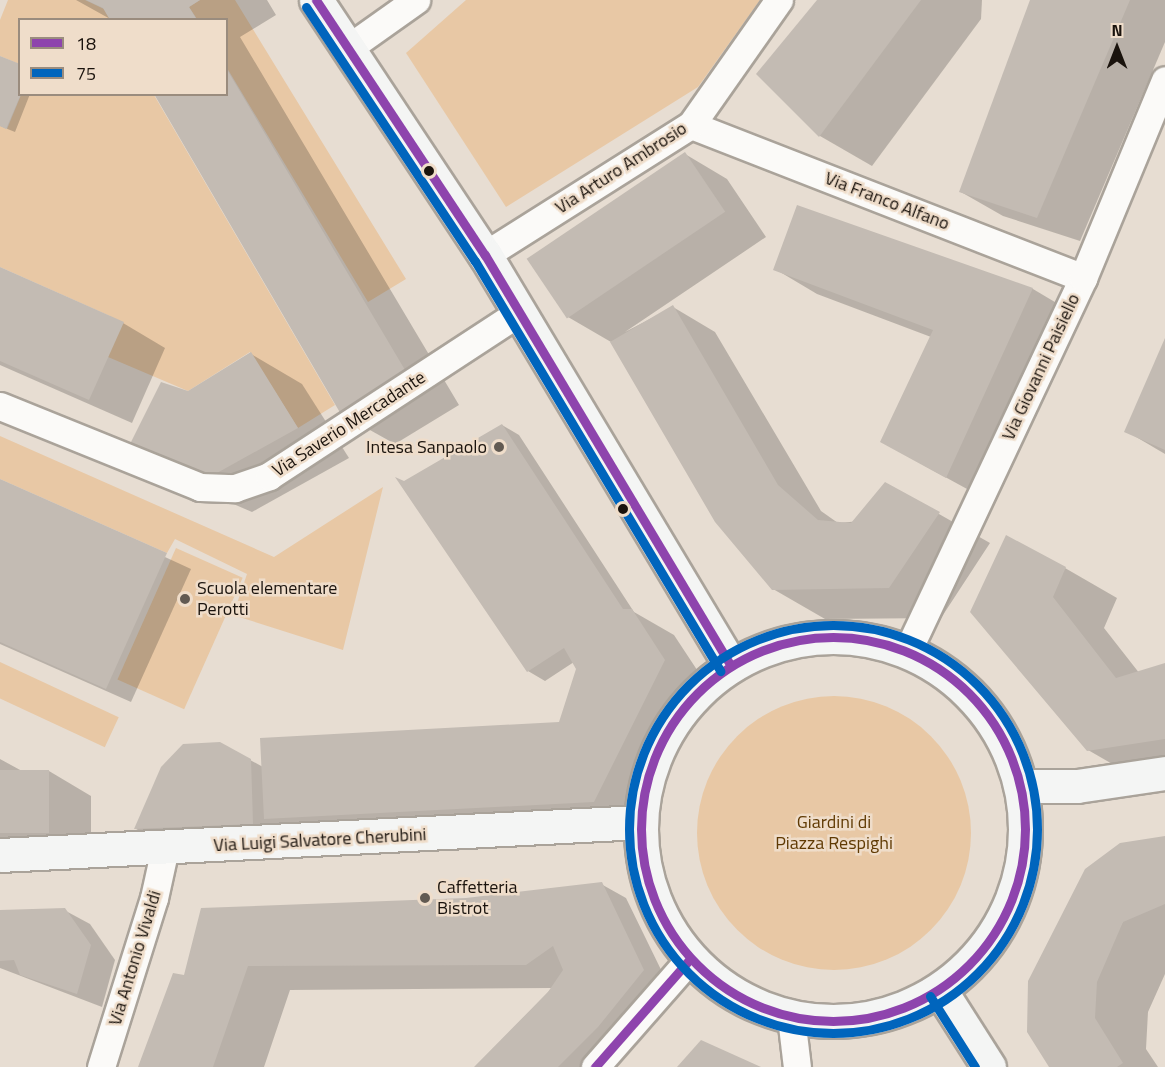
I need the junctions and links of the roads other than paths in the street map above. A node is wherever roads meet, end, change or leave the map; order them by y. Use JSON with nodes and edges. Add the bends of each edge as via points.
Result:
{"nodes":[{"id":1,"x":316,"y":0,"type":"edge"},
{"id":2,"x":416,"y":0,"type":"edge"},
{"id":3,"x":779,"y":0,"type":"edge"},
{"id":4,"x":347,"y":50,"type":"junction"},
{"id":5,"x":1165,"y":80,"type":"edge"},
{"id":6,"x":691,"y":125,"type":"junction"},
{"id":7,"x":485,"y":255,"type":"junction"},
{"id":8,"x":1083,"y":278,"type":"junction"},
{"id":9,"x":518,"y":313,"type":"junction"},
{"id":10,"x":0,"y":406,"type":"edge"},
{"id":11,"x":908,"y":650,"type":"junction"},
{"id":12,"x":730,"y":665,"type":"junction"},
{"id":13,"x":1165,"y":773,"type":"edge"},
{"id":14,"x":1022,"y":786,"type":"junction"},
{"id":15,"x":640,"y":822,"type":"junction"},
{"id":16,"x":165,"y":848,"type":"junction"},
{"id":17,"x":0,"y":855,"type":"edge"},
{"id":18,"x":690,"y":959,"type":"junction"},
{"id":19,"x":940,"y":990,"type":"junction"},
{"id":20,"x":791,"y":1017,"type":"junction"},
{"id":21,"x":101,"y":1067,"type":"edge"},
{"id":22,"x":595,"y":1067,"type":"edge"},
{"id":23,"x":797,"y":1067,"type":"edge"},
{"id":24,"x":989,"y":1067,"type":"edge"}],
"edges":[{"from":1,"to":4,"type":"street"},
{"from":2,"to":4,"type":"street"},
{"from":3,"to":6,"type":"street","name":"Via Arturo Ambrosio"},
{"from":4,"to":7,"type":"street"},
{"from":5,"to":8,"type":"street","name":"Via Giovanni Paisiello"},
{"from":6,"to":7,"type":"street","name":"Via Arturo Ambrosio"},
{"from":6,"to":8,"type":"street","name":"Via Franco Alfano"},
{"from":7,"to":9,"type":"street"},
{"from":8,"to":11,"type":"street","name":"Via Giovanni Paisiello"},
{"from":9,"to":10,"type":"street","name":"Via Saverio Mercadante","via":[[269,476],[235,489],[200,487]]},
{"from":9,"to":12,"type":"street"},
{"from":11,"to":12,"type":"street","via":[[848,636],[807,639],[787,641]]},
{"from":11,"to":14,"type":"street","via":[[940,668],[976,697],[1003,735]]},
{"from":12,"to":15,"type":"street","via":[[693,695],[665,733],[646,777]]},
{"from":13,"to":14,"type":"street","via":[[1077,786]]},
{"from":14,"to":19,"type":"street","via":[[1027,838],[1015,897],[985,949]]},
{"from":15,"to":16,"type":"street","name":"Via Luigi Salvatore Cherubini"},
{"from":15,"to":18,"type":"street","via":[[644,872],[662,918]]},
{"from":16,"to":17,"type":"street","name":"Via Luigi Salvatore Cherubini"},
{"from":16,"to":21,"type":"street","name":"Via Antonio Vivaldi","via":[[154,898]]},
{"from":18,"to":20,"type":"street","via":[[736,996]]},
{"from":18,"to":22,"type":"street"},
{"from":19,"to":20,"type":"street","via":[[880,1017],[836,1022]]},
{"from":19,"to":24,"type":"street"},
{"from":20,"to":23,"type":"street"}]}
